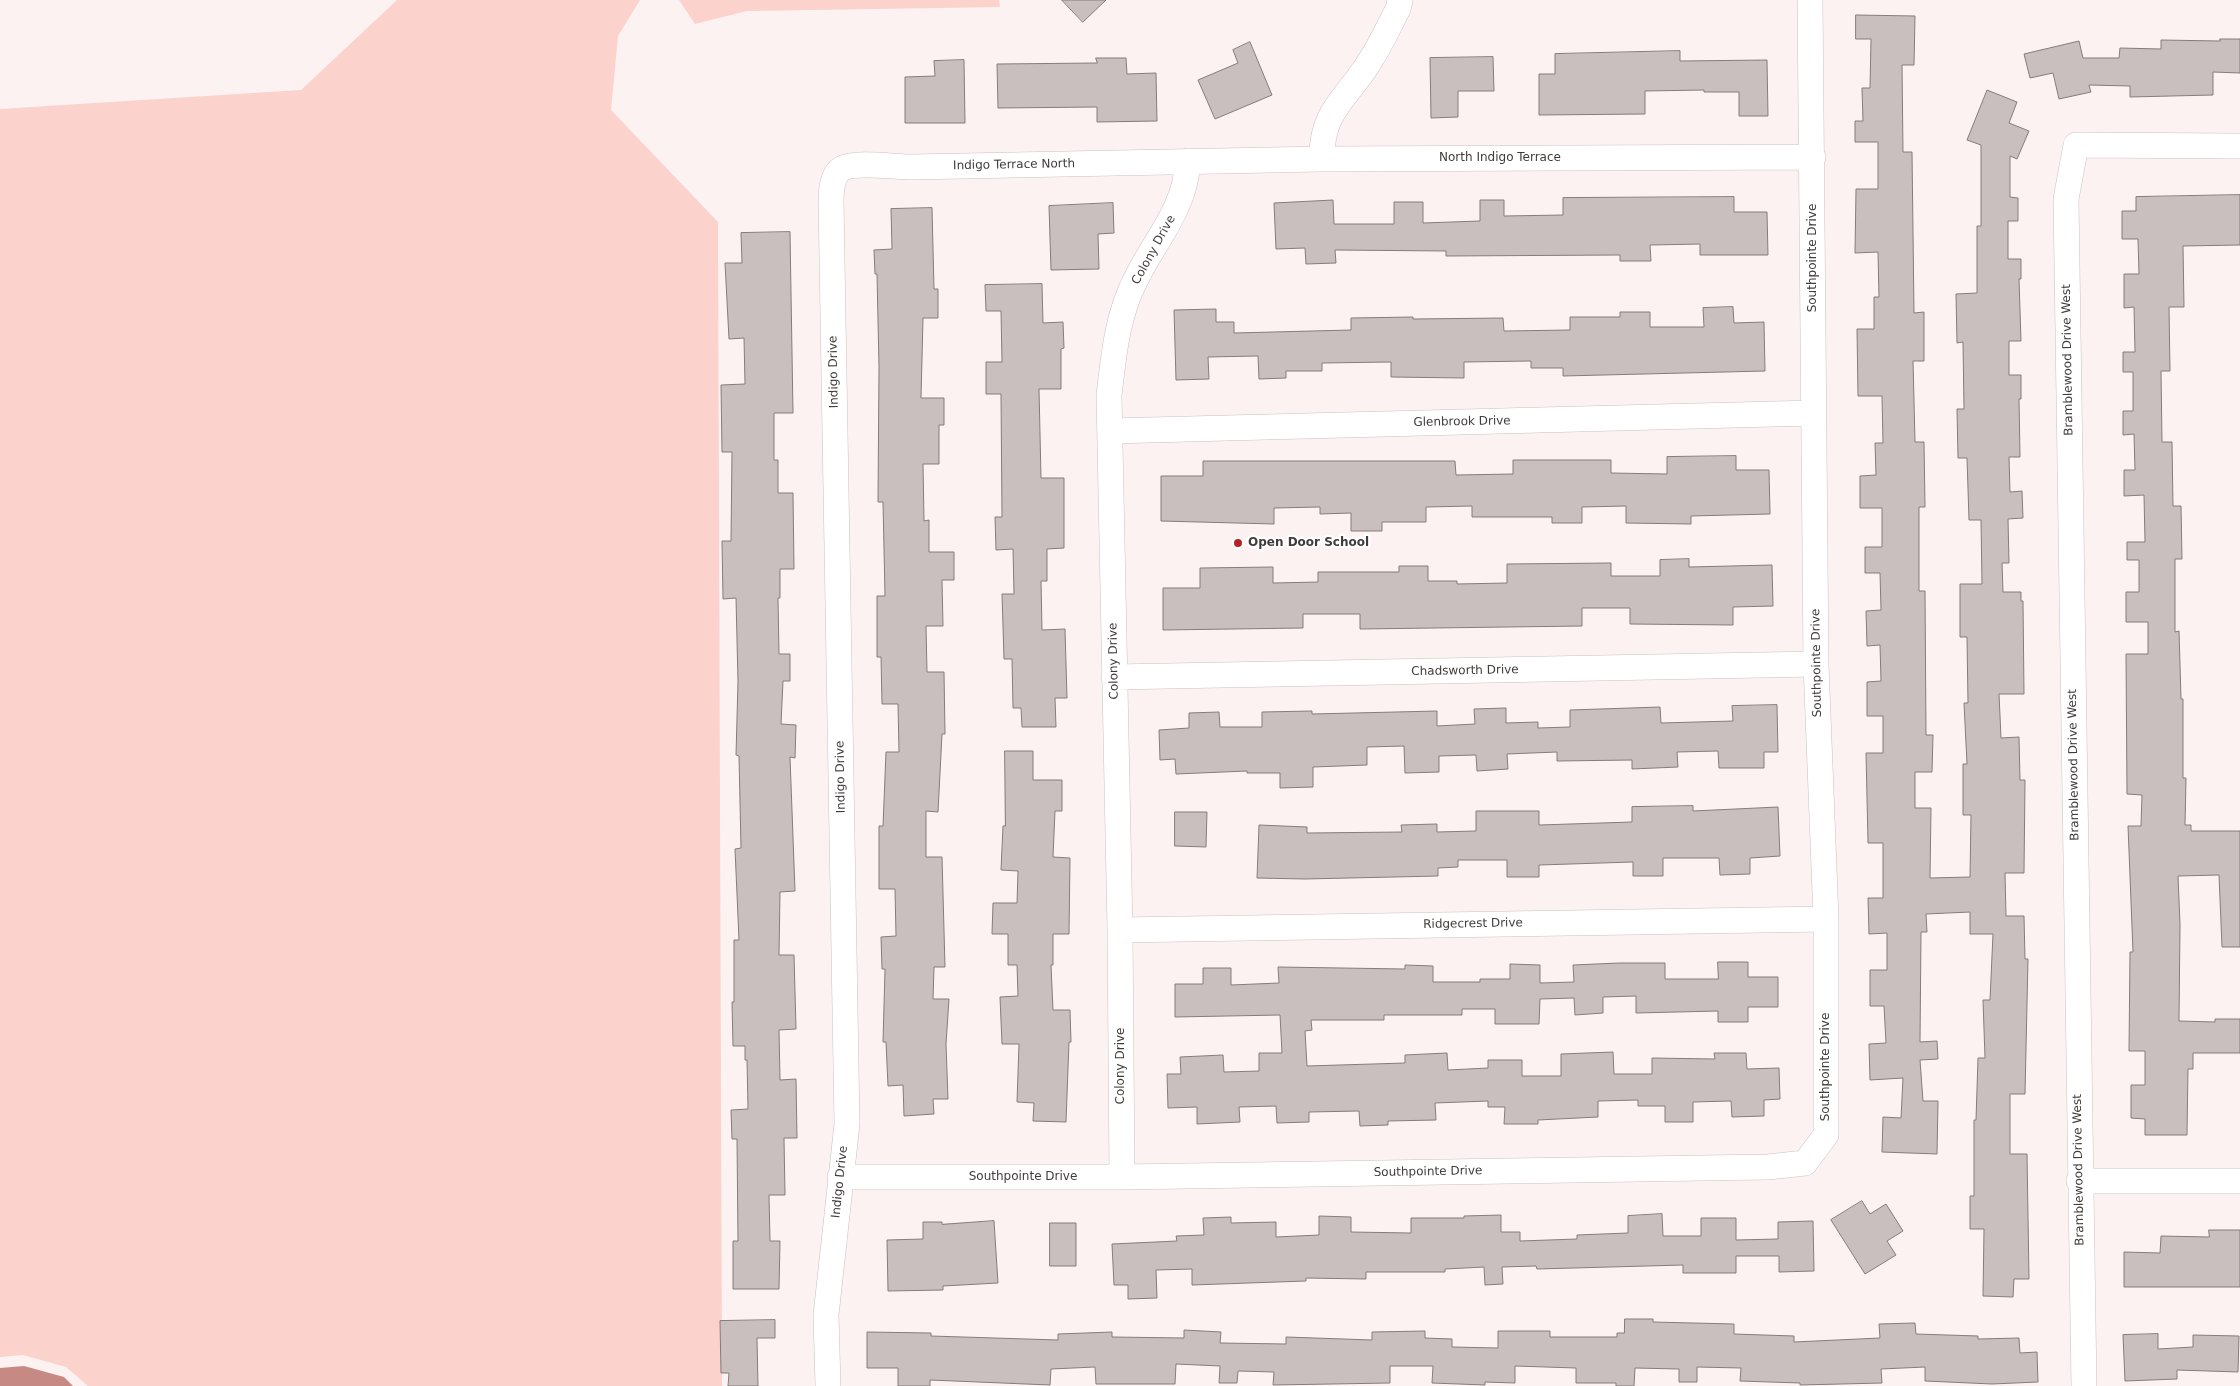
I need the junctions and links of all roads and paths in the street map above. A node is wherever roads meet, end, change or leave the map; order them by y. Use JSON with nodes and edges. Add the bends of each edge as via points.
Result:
{"nodes":[{"id":1,"x":1400,"y":0,"type":"edge"},
{"id":2,"x":1810,"y":0,"type":"edge"},
{"id":3,"x":2240,"y":146,"type":"edge"},
{"id":4,"x":1813,"y":157,"type":"junction"},
{"id":5,"x":1322,"y":159,"type":"junction"},
{"id":6,"x":1188,"y":162,"type":"junction"},
{"id":7,"x":840,"y":169,"type":"joint"},
{"id":8,"x":1813,"y":413,"type":"junction"},
{"id":9,"x":1110,"y":431,"type":"junction"},
{"id":10,"x":1816,"y":664,"type":"junction"},
{"id":11,"x":1114,"y":677,"type":"junction"},
{"id":12,"x":1826,"y":919,"type":"junction"},
{"id":13,"x":1120,"y":930,"type":"junction"},
{"id":14,"x":840,"y":1177,"type":"junction"},
{"id":15,"x":1122,"y":1177,"type":"junction"},
{"id":16,"x":2079,"y":1181,"type":"junction"},
{"id":17,"x":2240,"y":1181,"type":"edge"},
{"id":18,"x":828,"y":1386,"type":"edge"},
{"id":19,"x":2084,"y":1386,"type":"edge"}],
"edges":[{"from":1,"to":5,"type":"street","via":[[1370,62],[1329,118],[1322,144]]},
{"from":2,"to":4,"type":"street","name":"Southpointe Drive"},
{"from":3,"to":16,"type":"street","name":"Bramblewood Drive West","via":[[2076,145],[2066,199]]},
{"from":4,"to":5,"type":"street","name":"North Indigo Terrace"},
{"from":4,"to":8,"type":"street","name":"Southpointe Drive"},
{"from":5,"to":6,"type":"street","name":"North Indigo Terrace"},
{"from":6,"to":7,"type":"street","name":"Indigo Terrace North","via":[[850,166]]},
{"from":6,"to":9,"type":"street","name":"Colony Drive","via":[[1183,197],[1128,297],[1114,350],[1109,395]]},
{"from":7,"to":14,"type":"street","name":"Indigo Drive","via":[[835,177],[831,201],[847,1124]]},
{"from":8,"to":9,"type":"street","name":"Glenbrook Drive"},
{"from":8,"to":10,"type":"street","name":"Southpointe Drive"},
{"from":9,"to":11,"type":"street","name":"Colony Drive"},
{"from":10,"to":11,"type":"street","name":"Chadsworth Drive"},
{"from":10,"to":12,"type":"street","name":"Southpointe Drive"},
{"from":11,"to":13,"type":"street","name":"Colony Drive"},
{"from":12,"to":13,"type":"street","name":"Ridgecrest Drive"},
{"from":12,"to":15,"type":"street","name":"Southpointe Drive","via":[[1826,1135],[1805,1164]]},
{"from":13,"to":15,"type":"street","name":"Colony Drive"},
{"from":14,"to":15,"type":"street","name":"Southpointe Drive"},
{"from":14,"to":18,"type":"street","name":"Indigo Drive","via":[[826,1315]]},
{"from":16,"to":17,"type":"street"},
{"from":16,"to":19,"type":"street","name":"Bramblewood Drive West"}]}
